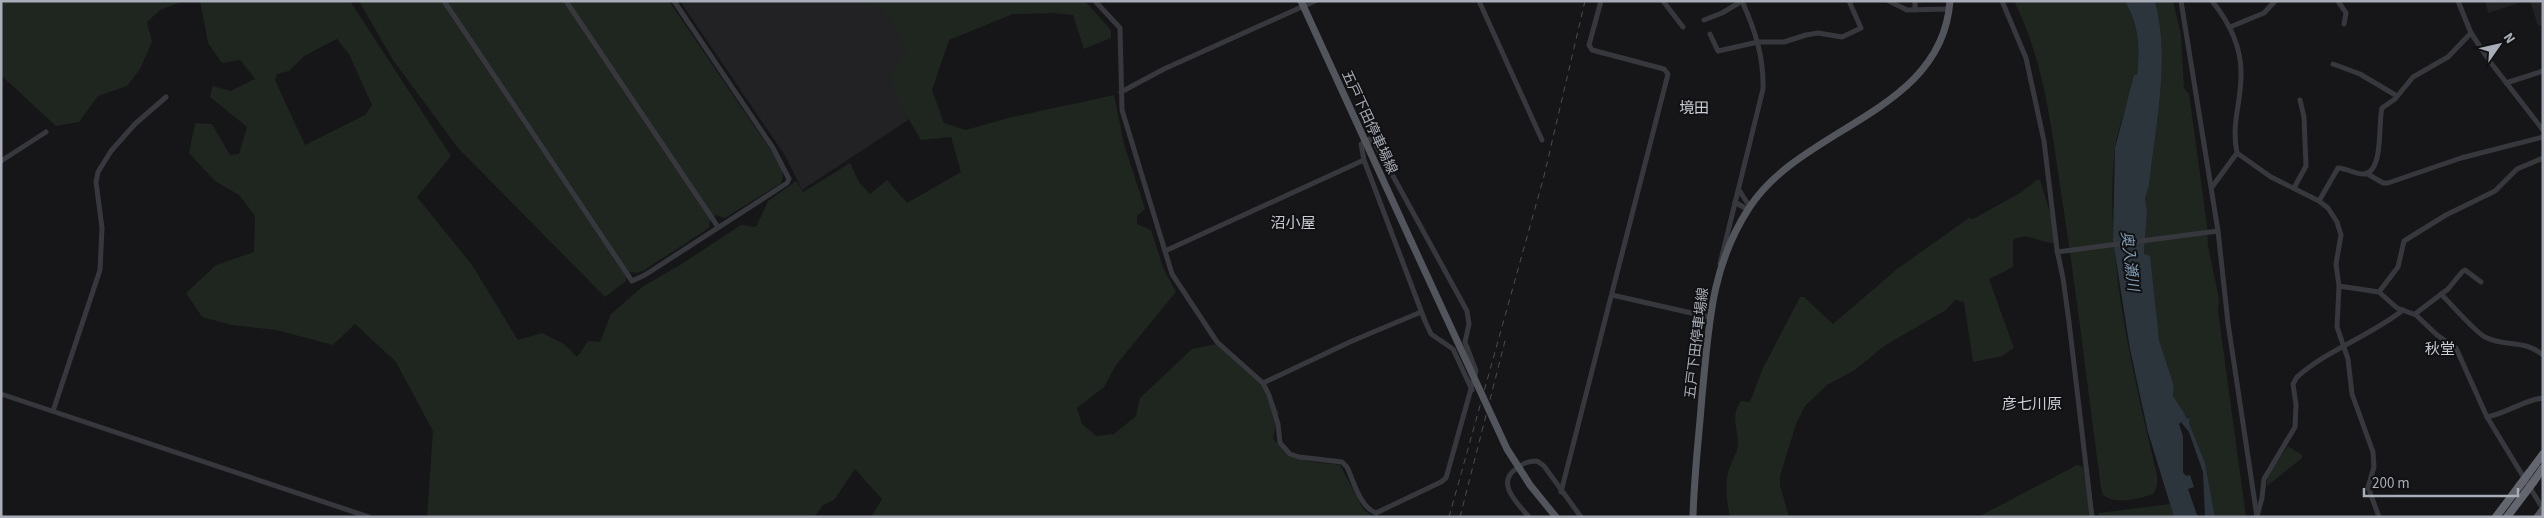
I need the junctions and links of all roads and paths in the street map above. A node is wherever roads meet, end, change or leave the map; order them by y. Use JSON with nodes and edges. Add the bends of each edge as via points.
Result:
{"nodes":[{"id":1,"x":444,"y":1,"type":"edge"},
{"id":2,"x":566,"y":1,"type":"edge"},
{"id":3,"x":674,"y":1,"type":"edge"},
{"id":4,"x":1095,"y":1,"type":"edge"},
{"id":5,"x":1315,"y":1,"type":"edge"},
{"id":6,"x":1478,"y":1,"type":"edge"},
{"id":7,"x":1601,"y":1,"type":"edge"},
{"id":8,"x":1663,"y":1,"type":"edge"},
{"id":9,"x":1742,"y":1,"type":"edge"},
{"id":10,"x":1849,"y":1,"type":"edge"},
{"id":11,"x":1888,"y":1,"type":"edge"},
{"id":12,"x":1915,"y":1,"type":"edge"},
{"id":13,"x":2002,"y":1,"type":"edge"},
{"id":14,"x":2181,"y":1,"type":"edge"},
{"id":15,"x":2212,"y":1,"type":"edge"},
{"id":16,"x":2274,"y":1,"type":"edge"},
{"id":17,"x":2338,"y":1,"type":"edge"},
{"id":18,"x":2458,"y":1,"type":"edge"},
{"id":19,"x":1302,"y":4,"type":"edge"},
{"id":20,"x":1950,"y":5,"type":"edge"},
{"id":21,"x":1915,"y":10,"type":"junction"},
{"id":22,"x":1704,"y":20,"type":"dead end"},
{"id":23,"x":2344,"y":24,"type":"dead end"},
{"id":24,"x":1683,"y":27,"type":"dead end"},
{"id":25,"x":2230,"y":27,"type":"junction"},
{"id":26,"x":2471,"y":33,"type":"junction"},
{"id":27,"x":1710,"y":34,"type":"dead end"},
{"id":28,"x":1758,"y":42,"type":"junction"},
{"id":29,"x":2333,"y":64,"type":"dead end"},
{"id":30,"x":2543,"y":71,"type":"edge"},
{"id":31,"x":2506,"y":83,"type":"junction"},
{"id":32,"x":1121,"y":92,"type":"junction"},
{"id":33,"x":2397,"y":96,"type":"junction"},
{"id":34,"x":166,"y":97,"type":"dead end"},
{"id":35,"x":2300,"y":100,"type":"dead end"},
{"id":36,"x":2543,"y":130,"type":"edge"},
{"id":37,"x":46,"y":132,"type":"dead end"},
{"id":38,"x":2543,"y":137,"type":"edge"},
{"id":39,"x":1542,"y":140,"type":"dead end"},
{"id":40,"x":1364,"y":141,"type":"junction"},
{"id":41,"x":2237,"y":153,"type":"junction"},
{"id":42,"x":2543,"y":158,"type":"edge"},
{"id":43,"x":1364,"y":160,"type":"junction"},
{"id":44,"x":1,"y":161,"type":"edge"},
{"id":45,"x":2366,"y":174,"type":"junction"},
{"id":46,"x":2212,"y":187,"type":"junction"},
{"id":47,"x":2294,"y":188,"type":"junction"},
{"id":48,"x":1739,"y":190,"type":"junction"},
{"id":49,"x":2319,"y":201,"type":"junction"},
{"id":50,"x":1735,"y":202,"type":"junction"},
{"id":51,"x":1749,"y":208,"type":"junction"},
{"id":52,"x":718,"y":227,"type":"junction"},
{"id":53,"x":2216,"y":231,"type":"junction"},
{"id":54,"x":1165,"y":251,"type":"junction"},
{"id":55,"x":2059,"y":252,"type":"junction"},
{"id":56,"x":1720,"y":267,"type":"junction"},
{"id":57,"x":2481,"y":282,"type":"dead end"},
{"id":58,"x":2339,"y":286,"type":"junction"},
{"id":59,"x":2379,"y":292,"type":"junction"},
{"id":60,"x":2441,"y":294,"type":"junction"},
{"id":61,"x":1612,"y":296,"type":"junction"},
{"id":62,"x":2403,"y":310,"type":"junction"},
{"id":63,"x":1421,"y":312,"type":"junction"},
{"id":64,"x":2415,"y":314,"type":"junction"},
{"id":65,"x":1709,"y":317,"type":"junction"},
{"id":66,"x":2343,"y":347,"type":"junction"},
{"id":67,"x":2543,"y":355,"type":"edge"},
{"id":68,"x":1263,"y":383,"type":"junction"},
{"id":69,"x":1472,"y":390,"type":"junction"},
{"id":70,"x":1,"y":394,"type":"edge"},
{"id":71,"x":2543,"y":398,"type":"edge"},
{"id":72,"x":52,"y":411,"type":"junction"},
{"id":73,"x":2487,"y":417,"type":"junction"},
{"id":74,"x":2543,"y":454,"type":"edge"},
{"id":75,"x":2543,"y":468,"type":"edge"},
{"id":76,"x":1561,"y":492,"type":"junction"},
{"id":77,"x":2543,"y":509,"type":"edge"},
{"id":78,"x":2257,"y":516,"type":"edge"},
{"id":79,"x":369,"y":517,"type":"edge"},
{"id":80,"x":1530,"y":517,"type":"edge"},
{"id":81,"x":1556,"y":517,"type":"edge"},
{"id":82,"x":1581,"y":517,"type":"edge"},
{"id":83,"x":1693,"y":517,"type":"edge"},
{"id":84,"x":2092,"y":517,"type":"edge"},
{"id":85,"x":2379,"y":517,"type":"edge"},
{"id":86,"x":2496,"y":517,"type":"edge"},
{"id":87,"x":2507,"y":517,"type":"edge"},
{"id":88,"x":2537,"y":517,"type":"edge"}],
"edges":[{"from":1,"to":52,"type":"street","via":[[632,281]]},
{"from":2,"to":52,"type":"street"},
{"from":3,"to":52,"type":"street","via":[[774,148],[788,174],[787,183]]},
{"from":4,"to":32,"type":"street","via":[[1120,28]]},
{"from":5,"to":19,"type":"street"},
{"from":6,"to":39,"type":"street"},
{"from":7,"to":61,"type":"street","via":[[1589,45],[1592,50],[1664,69],[1668,74]]},
{"from":8,"to":24,"type":"street"},
{"from":9,"to":22,"type":"street"},
{"from":9,"to":28,"type":"street"},
{"from":10,"to":28,"type":"street","via":[[1861,28],[1859,31],[1842,36],[1818,33],[1784,42]]},
{"from":11,"to":21,"type":"street","via":[[1907,10]]},
{"from":12,"to":21,"type":"street"},
{"from":13,"to":55,"type":"street","via":[[2026,58],[2034,91]]},
{"from":14,"to":46,"type":"street"},
{"from":15,"to":25,"type":"street"},
{"from":16,"to":25,"type":"street","via":[[2264,13]]},
{"from":17,"to":23,"type":"street","via":[[2346,13]]},
{"from":18,"to":26,"type":"street"},
{"from":19,"to":32,"type":"street"},
{"from":19,"to":40,"type":"main road","name":"五戸下田停車場線"},
{"from":20,"to":21,"type":"street"},
{"from":20,"to":51,"type":"main road","name":"五戸下田停車場線","via":[[1933,57],[1914,81],[1881,106],[1798,158]]},
{"from":25,"to":41,"type":"street","via":[[2242,76],[2234,118]]},
{"from":26,"to":31,"type":"street"},
{"from":26,"to":33,"type":"street","via":[[2448,57],[2413,77]]},
{"from":27,"to":28,"type":"street","via":[[1718,51]]},
{"from":28,"to":48,"type":"street","via":[[1763,89]]},
{"from":29,"to":33,"type":"street","via":[[2360,74]]},
{"from":30,"to":31,"type":"street"},
{"from":31,"to":36,"type":"street"},
{"from":32,"to":54,"type":"street","via":[[1122,110]]},
{"from":33,"to":45,"type":"street","via":[[2382,108],[2375,162]]},
{"from":34,"to":72,"type":"street","via":[[135,124],[111,151],[98,172],[96,182],[102,228],[100,270]]},
{"from":35,"to":47,"type":"street","via":[[2306,166]]},
{"from":37,"to":44,"type":"street"},
{"from":38,"to":45,"type":"street","via":[[2462,158],[2388,183]]},
{"from":40,"to":43,"type":"street","via":[[1361,147]]},
{"from":40,"to":69,"type":"street","via":[[1372,140],[1376,145],[1467,311],[1469,324],[1465,342],[1476,371]]},
{"from":40,"to":81,"type":"main road","name":"五戸下田停車場線","bridge":true,"via":[[1507,449]]},
{"from":41,"to":46,"type":"street"},
{"from":41,"to":47,"type":"street","via":[[2271,177]]},
{"from":42,"to":59,"type":"street","via":[[2517,169],[2495,191],[2446,215],[2404,241],[2398,267]]},
{"from":43,"to":54,"type":"street"},
{"from":43,"to":63,"type":"street"},
{"from":45,"to":49,"type":"street","via":[[2338,168]]},
{"from":46,"to":53,"type":"street"},
{"from":47,"to":49,"type":"street"},
{"from":48,"to":50,"type":"street"},
{"from":48,"to":51,"type":"street"},
{"from":49,"to":58,"type":"street","via":[[2333,215],[2342,235],[2336,264]]},
{"from":50,"to":51,"type":"street"},
{"from":50,"to":56,"type":"street"},
{"from":51,"to":56,"type":"main road","name":"五戸下田停車場線"},
{"from":53,"to":55,"type":"street"},
{"from":53,"to":78,"type":"street"},
{"from":54,"to":68,"type":"street","via":[[1172,274],[1217,342]]},
{"from":55,"to":84,"type":"street"},
{"from":56,"to":65,"type":"main road","name":"五戸下田停車場線"},
{"from":57,"to":60,"type":"street","via":[[2466,270]]},
{"from":58,"to":59,"type":"street"},
{"from":58,"to":66,"type":"street","via":[[2336,318]]},
{"from":59,"to":62,"type":"street","via":[[2392,305]]},
{"from":60,"to":64,"type":"street"},
{"from":60,"to":67,"type":"street","via":[[2482,336],[2529,345]]},
{"from":61,"to":65,"type":"street"},
{"from":61,"to":76,"type":"street"},
{"from":62,"to":64,"type":"street"},
{"from":62,"to":66,"type":"street"},
{"from":63,"to":68,"type":"street"},
{"from":63,"to":69,"type":"street","via":[[1431,334],[1452,349]]},
{"from":64,"to":73,"type":"street","via":[[2456,348]]},
{"from":65,"to":83,"type":"main road","name":"五戸下田停車場線"},
{"from":66,"to":78,"type":"street","via":[[2304,371],[2293,384],[2295,427],[2264,479]]},
{"from":66,"to":85,"type":"street","via":[[2348,359],[2352,394],[2373,452],[2374,467],[2368,487]]},
{"from":68,"to":69,"type":"street","via":[[1274,409],[1280,443],[1290,454],[1342,462],[1364,504],[1376,513],[1446,478]]},
{"from":70,"to":72,"type":"street"},
{"from":71,"to":73,"type":"street","via":[[2504,414]]},
{"from":72,"to":79,"type":"street"},
{"from":73,"to":77,"type":"street"},
{"from":74,"to":86,"type":"highway","bridge":true},
{"from":75,"to":87,"type":"highway","bridge":true},
{"from":76,"to":80,"type":"street","via":[[1537,461],[1523,463],[1512,471],[1507,479],[1508,488]]},
{"from":76,"to":82,"type":"street"},
{"from":77,"to":88,"type":"main road"}]}
